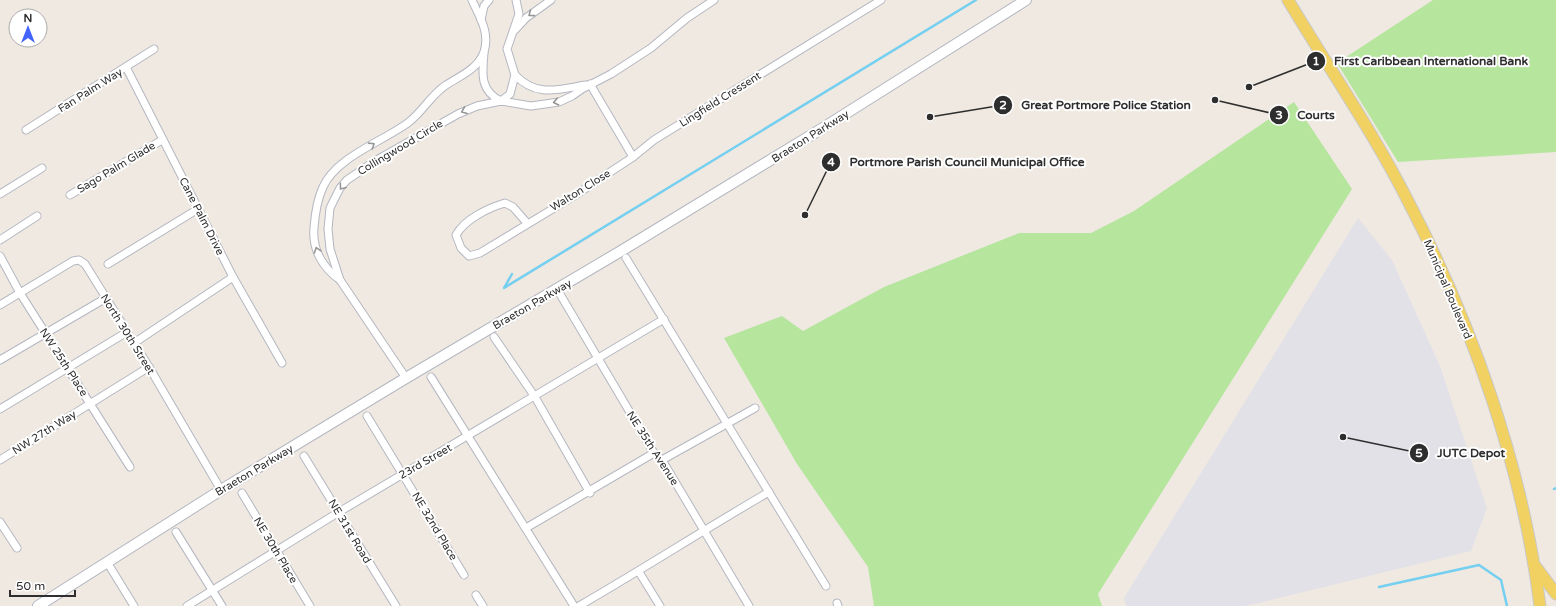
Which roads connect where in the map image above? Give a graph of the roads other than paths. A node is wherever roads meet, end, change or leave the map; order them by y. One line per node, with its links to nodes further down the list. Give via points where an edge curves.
1 (472, 0): 9 (street, Collingwood Circle)
2 (489, 0): 9 (street, Collingwood Circle, via 484,6)
3 (516, 0): 10 (street, via 519,14)
4 (551, 0): 10 (street, one-way to 10, via 526,18)
5 (714, 0): 15 (street, Collingwood Circle, via 687,18 651,48 611,74)
6 (881, 0): 19 (street, Lingfield Cressent, via 654,140)
7 (1026, 0): 32 (street, Braeton Parkway, via 811,136)
8 (1288, 0): 73 (main road, Municipal Boulevard, via 1409,202 1455,301 1493,401 1526,521)
9 (482, 20): 12 (street, Collingwood Circle, via 487,32)
10 (513, 32): 14 (street, via 507,49)
11 (154, 49): 13 (street, Fan Palm Way)
12 (484, 52): 16 (street, via 483,78 488,92); 31 (street, Collingwood Circle, one-way to 12, via 322,264 315,244 315,214 323,185 342,164 410,121 430,98 466,74)
13 (126, 67): 17 (street, Fan Palm Way); 18 (street, Cane Palm Drive)
14 (516, 75): 15 (street, Collingwood Circle, via 522,82 535,89 570,88); 16 (street, via 510,94)
15 (590, 84): 16 (street, Collingwood Circle, one-way to 16, via 559,102 531,106); 19 (street)
16 (501, 101): 31 (street, Collingwood Circle, one-way to 31, via 477,106 458,114 375,161 347,180 333,199 328,229 330,249)
17 (26, 130)
18 (162, 140): 22 (street, Sago Palm Glade); 23 (street, Cane Palm Drive)
19 (633, 157): 25 (street, Walton Close)
20 (42, 168): 21 (street)
21 (0, 194)
22 (70, 195)
23 (198, 209): 29 (street); 30 (street, Cane Palm Drive)
24 (37, 216): 26 (street)
25 (527, 223): 25 (street, Walton Close, via 480,253 469,256 461,248 456,235 461,227 493,207 505,203 513,207)
26 (0, 240)
27 (0, 256): 33 (street, NW 25th Place)
28 (626, 258): 36 (street)
29 (108, 264)
30 (233, 276): 40 (street); 43 (street, Cane Palm Drive)
31 (340, 280): 47 (street)
32 (557, 289): 41 (street, NE 35th Avenue); 47 (street, Braeton Parkway)
33 (20, 292): 34 (street, North 30th Street, via 79,260 85,264); 35 (street, North 30th Street); 38 (street, NW 25th Place)
34 (106, 298): 37 (street, North 30th Street); 38 (street)
35 (0, 305)
36 (664, 319): 41 (street, 23rd Street); 53 (street)
37 (127, 332): 40 (street, North 30th Street); 45 (street)
38 (46, 333): 42 (street); 45 (street, NW 25th Place)
39 (494, 337): 48 (street)
40 (134, 343): 44 (street, North 30th Street)
41 (598, 357): 48 (street, 23rd Street); 55 (street, NE 35th Avenue)
42 (0, 360)
43 (282, 363)
44 (149, 367): 49 (street, NW 27th Way); 61 (street, North 30th Street)
45 (69, 368): 49 (street, NW 25th Place); 50 (street)
46 (431, 377): 54 (street)
47 (406, 378): 61 (street, Braeton Parkway)
48 (535, 397): 54 (street, 23rd Street); 64 (street)
49 (90, 403): 57 (street, NW 27th Way); 59 (street, NW 25th Place)
50 (0, 408)
51 (755, 408): 53 (street)
52 (368, 416): 60 (street, NE 32nd Place)
53 (728, 423): 58 (street); 62 (street)
54 (468, 436): 60 (street, 23rd Street); 67 (street)
55 (654, 453): 58 (street, NE 35th Avenue); 64 (street)
56 (304, 456): 65 (street, NE 31st Road)
57 (0, 460)
58 (662, 460): 68 (street, NE 35th Avenue)
59 (130, 468)
60 (403, 474): 65 (street, 23rd Street); 75 (street, NE 32nd Place)
61 (221, 490): 72 (street, Braeton Parkway)
62 (769, 492): 68 (street); 76 (street)
63 (242, 493): 71 (street, NE 30th Place)
64 (590, 493): 67 (street)
65 (339, 512): 71 (street, 23rd Street); 85 (street, NE 31st Road)
66 (0, 522): 70 (street)
67 (526, 528): 87 (street)
68 (704, 530): 74 (street); 90 (street, NE 35th Avenue)
69 (176, 532): 77 (street)
70 (17, 548)
71 (277, 551): 77 (street, 23rd Street); 84 (street, NE 30th Place)
72 (107, 562): 80 (street, Braeton Parkway); 81 (street)
73 (1535, 567): 78 (main road); 91 (main road, Municipal Boulevard)
74 (639, 572): 88 (street); 89 (street)
75 (464, 575)
76 (826, 586)
77 (212, 590): 82 (street, 23rd Street); 83 (street)
78 (1556, 594)
79 (476, 595): 86 (street)
80 (38, 606)
81 (134, 606)
82 (186, 606)
83 (222, 606)
84 (310, 606)
85 (396, 606)
86 (483, 606)
87 (574, 606)
88 (579, 606)
89 (660, 606)
90 (749, 606)
91 (1540, 606)

